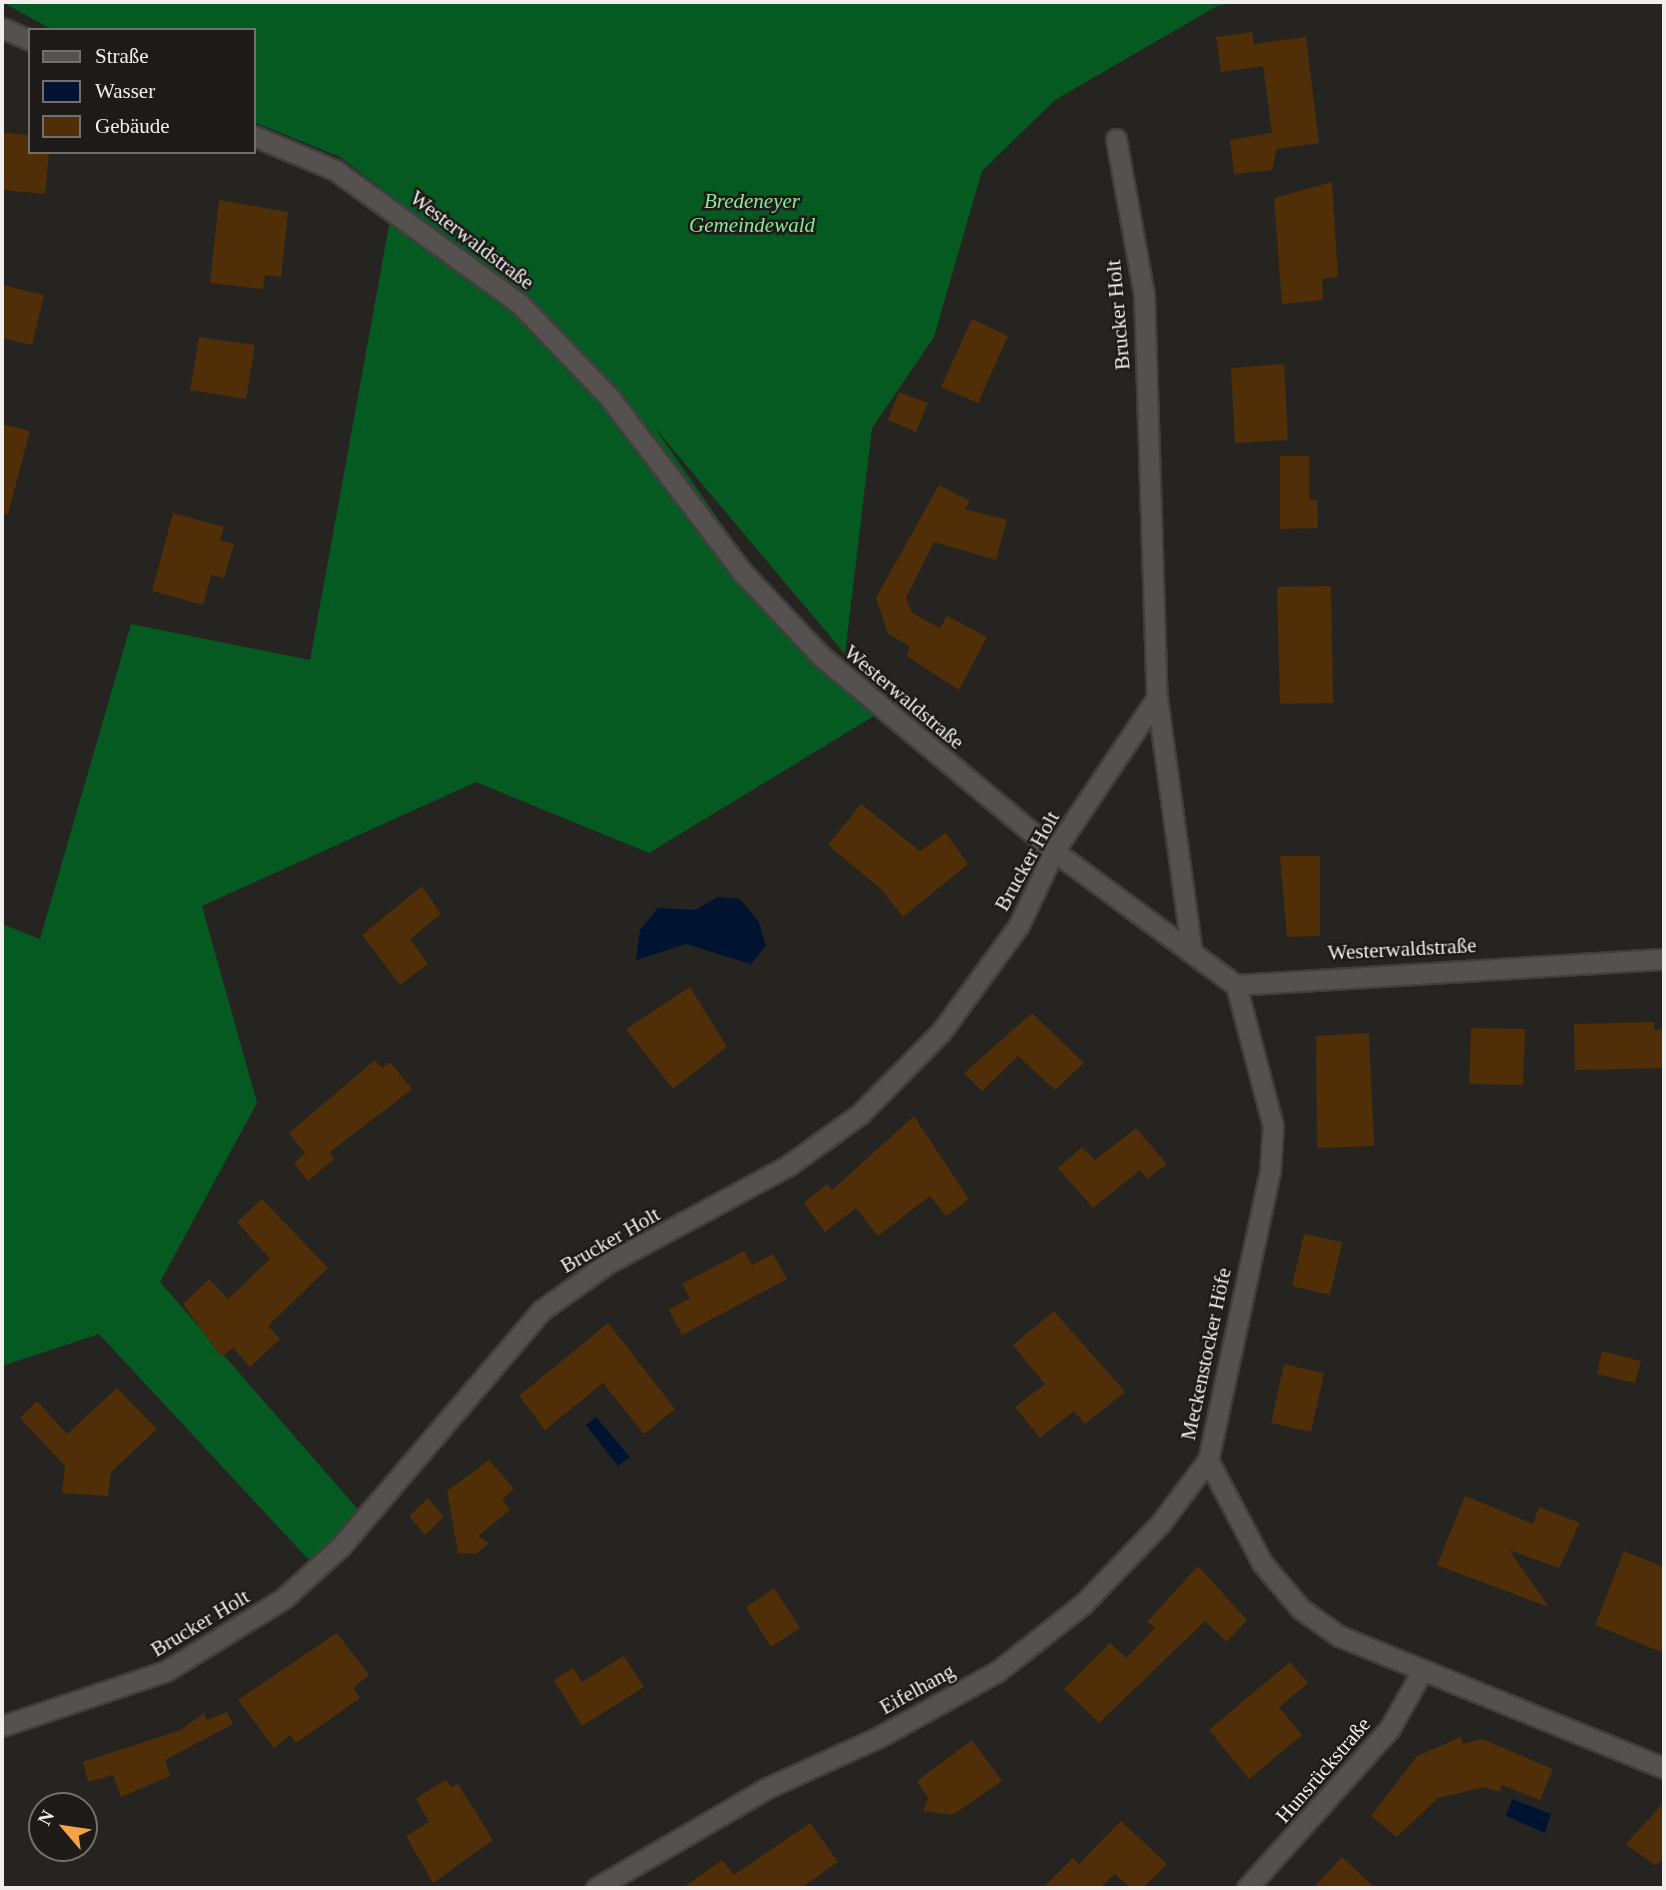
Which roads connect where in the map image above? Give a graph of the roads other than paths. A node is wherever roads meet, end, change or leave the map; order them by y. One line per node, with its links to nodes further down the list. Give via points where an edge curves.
1 (2, 28): 2 (street)
2 (28, 39)
3 (256, 137): 6 (street, Westerwaldstraße, via 335,170 519,303 610,398 785,621 873,703)
4 (1116, 139): 5 (street, Brucker Holt, via 1143,294)
5 (1157, 698): 6 (street, Brucker Holt); 7 (street, Brucker Holt)
6 (1054, 851): 7 (street, Westerwaldstraße); 12 (street, Brucker Holt, via 1019,925 941,1032 888,1088 789,1165 608,1263 542,1310 341,1546 283,1598 166,1671)
7 (1191, 947): 9 (street, Westerwaldstraße)
8 (1664, 960): 9 (street, Westerwaldstraße)
9 (1236, 985): 10 (street, Meckenstocker Höfe, via 1273,1126 1270,1171)
10 (1208, 1460): 11 (street, Meckenstocker Höfe, via 1262,1563 1301,1609 1339,1636); 14 (street, Eifelhang, via 1160,1524 1083,1604 998,1671 879,1737 767,1788)
11 (1421, 1673): 13 (street, Meckenstocker Höfe); 15 (street, Hunsrückstraße, via 1390,1728)
12 (2, 1726)
13 (1664, 1768)
14 (596, 1888)
15 (1247, 1888)

